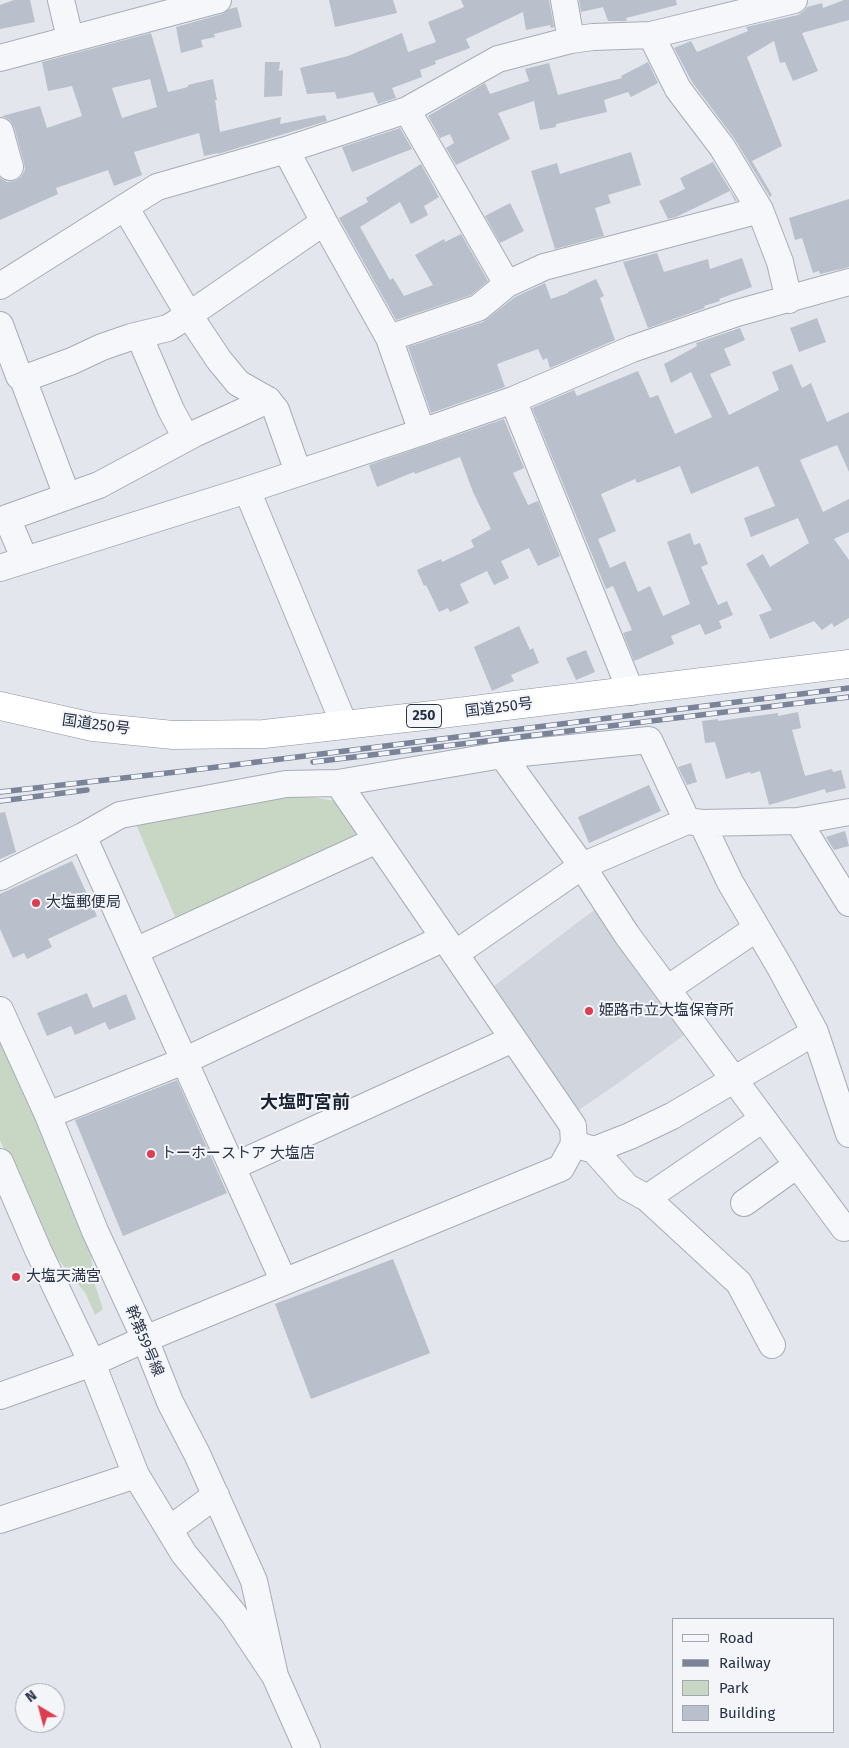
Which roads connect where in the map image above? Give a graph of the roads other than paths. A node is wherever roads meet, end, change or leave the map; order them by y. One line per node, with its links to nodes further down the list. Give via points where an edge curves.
1 (61, 0): 7 (street)
2 (218, 0): 5 (street)
3 (564, 0): 8 (street)
4 (794, 0): 6 (street)
5 (164, 7): 7 (street)
6 (651, 35): 8 (street); 15 (street, via 678,89 722,147)
7 (70, 38): 9 (street)
8 (571, 40): 10 (street, via 498,58)
9 (0, 58)
10 (408, 110): 12 (street); 18 (street)
11 (0, 132): 13 (street)
12 (286, 150): 14 (street, via 157,187); 16 (street)
13 (10, 167)
14 (124, 207): 19 (street); 21 (street)
15 (760, 210): 18 (street, via 544,268); 20 (street, via 780,262)
16 (324, 222): 21 (street); 24 (street)
17 (849, 282): 20 (street)
18 (507, 284): 24 (street, via 478,308)
19 (0, 286)
20 (789, 300): 27 (street, via 737,313 632,349)
21 (189, 315): 23 (street, via 168,328); 26 (street, via 238,383)
22 (0, 325): 25 (street, via 19,376)
23 (139, 335): 25 (street); 29 (street)
24 (389, 338): 28 (street)
25 (23, 379): 32 (street)
26 (268, 400): 29 (street); 30 (street, via 276,410)
27 (513, 400): 28 (street); 37 (street)
28 (422, 432): 30 (street)
29 (186, 438): 32 (street, via 99,485)
30 (298, 472): 31 (street)
31 (247, 490): 34 (street); 39 (street)
32 (67, 496): 33 (street)
33 (4, 513): 34 (street)
34 (25, 560): 35 (street)
35 (0, 568)
36 (849, 664): 37 (highway, 国道250号 / 250)
37 (631, 692): 39 (highway, 国道250号 / 250)
38 (0, 706): 39 (highway, 国道250号 / 250, via 93,727 173,734 264,734)
39 (344, 724)
40 (502, 755): 41 (street); 44 (street, via 649,740); 47 (street)
41 (338, 783): 45 (street, via 286,784 120,815); 46 (street)
42 (849, 812): 43 (street)
43 (798, 821): 44 (street); 49 (street)
44 (694, 822): 47 (street); 50 (street)
45 (83, 836): 48 (street); 52 (street)
46 (377, 840): 51 (street); 52 (street)
47 (582, 866): 51 (street); 53 (street)
48 (0, 876)
49 (849, 903)
50 (757, 928): 53 (street); 55 (street)
51 (449, 946): 56 (street); 57 (street)
52 (135, 951): 57 (street)
53 (667, 989): 58 (street)
54 (0, 1010): 59 (street, 幹第59号線)
55 (815, 1032): 58 (street); 61 (street)
56 (513, 1039): 62 (street); 65 (street)
57 (184, 1061): 59 (street); 65 (street)
58 (733, 1078): 60 (street); 62 (street, via 672,1116 630,1136)
59 (48, 1115): 70 (street, 幹第59号線, via 95,1231)
60 (763, 1119): 64 (street); 66 (street)
61 (849, 1134)
62 (584, 1147): 66 (street, via 627,1187); 69 (street, via 561,1168)
63 (0, 1162): 72 (street, 幹第59号線)
64 (797, 1165): 67 (street); 68 (street)
65 (232, 1167): 69 (street)
66 (647, 1198): 71 (street, via 739,1283)
67 (744, 1202)
68 (844, 1228)
69 (284, 1282): 70 (street)
70 (146, 1339): 72 (street); 75 (street, 幹第59号線, via 170,1402)
71 (772, 1345)
72 (92, 1363): 73 (street); 74 (street, 幹第59号線)
73 (0, 1396)
74 (136, 1475): 76 (street); 77 (street, 幹第59号線)
75 (216, 1495): 77 (street); 78 (street, 幹第59号線, via 254,1581)
76 (0, 1520)
77 (170, 1529): 78 (street, 幹第59号線, via 184,1554 233,1613)
78 (275, 1676): 79 (street, 幹第59号線)
79 (307, 1748)

